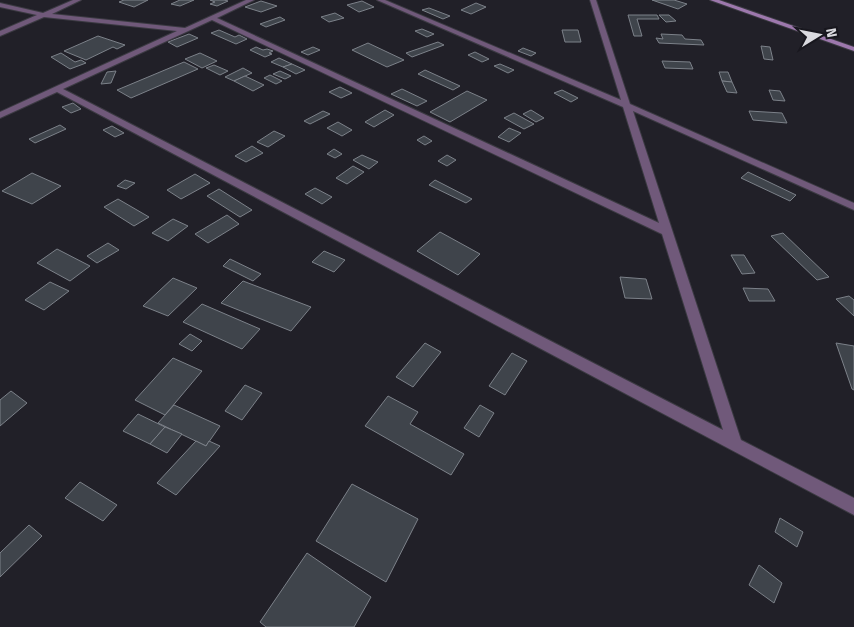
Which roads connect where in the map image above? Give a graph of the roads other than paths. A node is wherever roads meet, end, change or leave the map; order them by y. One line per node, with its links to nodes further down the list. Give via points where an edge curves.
1 (78, 0): 7 (street)
2 (251, 0): 8 (street)
3 (380, 0): 13 (street)
4 (593, 0): 13 (street)
5 (713, 0): 11 (street)
6 (0, 5): 7 (street)
7 (44, 15): 9 (street); 10 (street)
8 (212, 18): 9 (street); 16 (street)
9 (186, 30): 12 (street)
10 (0, 34)
11 (854, 49)
12 (57, 89): 14 (street); 17 (street)
13 (626, 105): 15 (street); 16 (street)
14 (0, 115)
15 (854, 207)
16 (666, 231): 17 (street)
17 (735, 445): 18 (street)
18 (854, 507)

